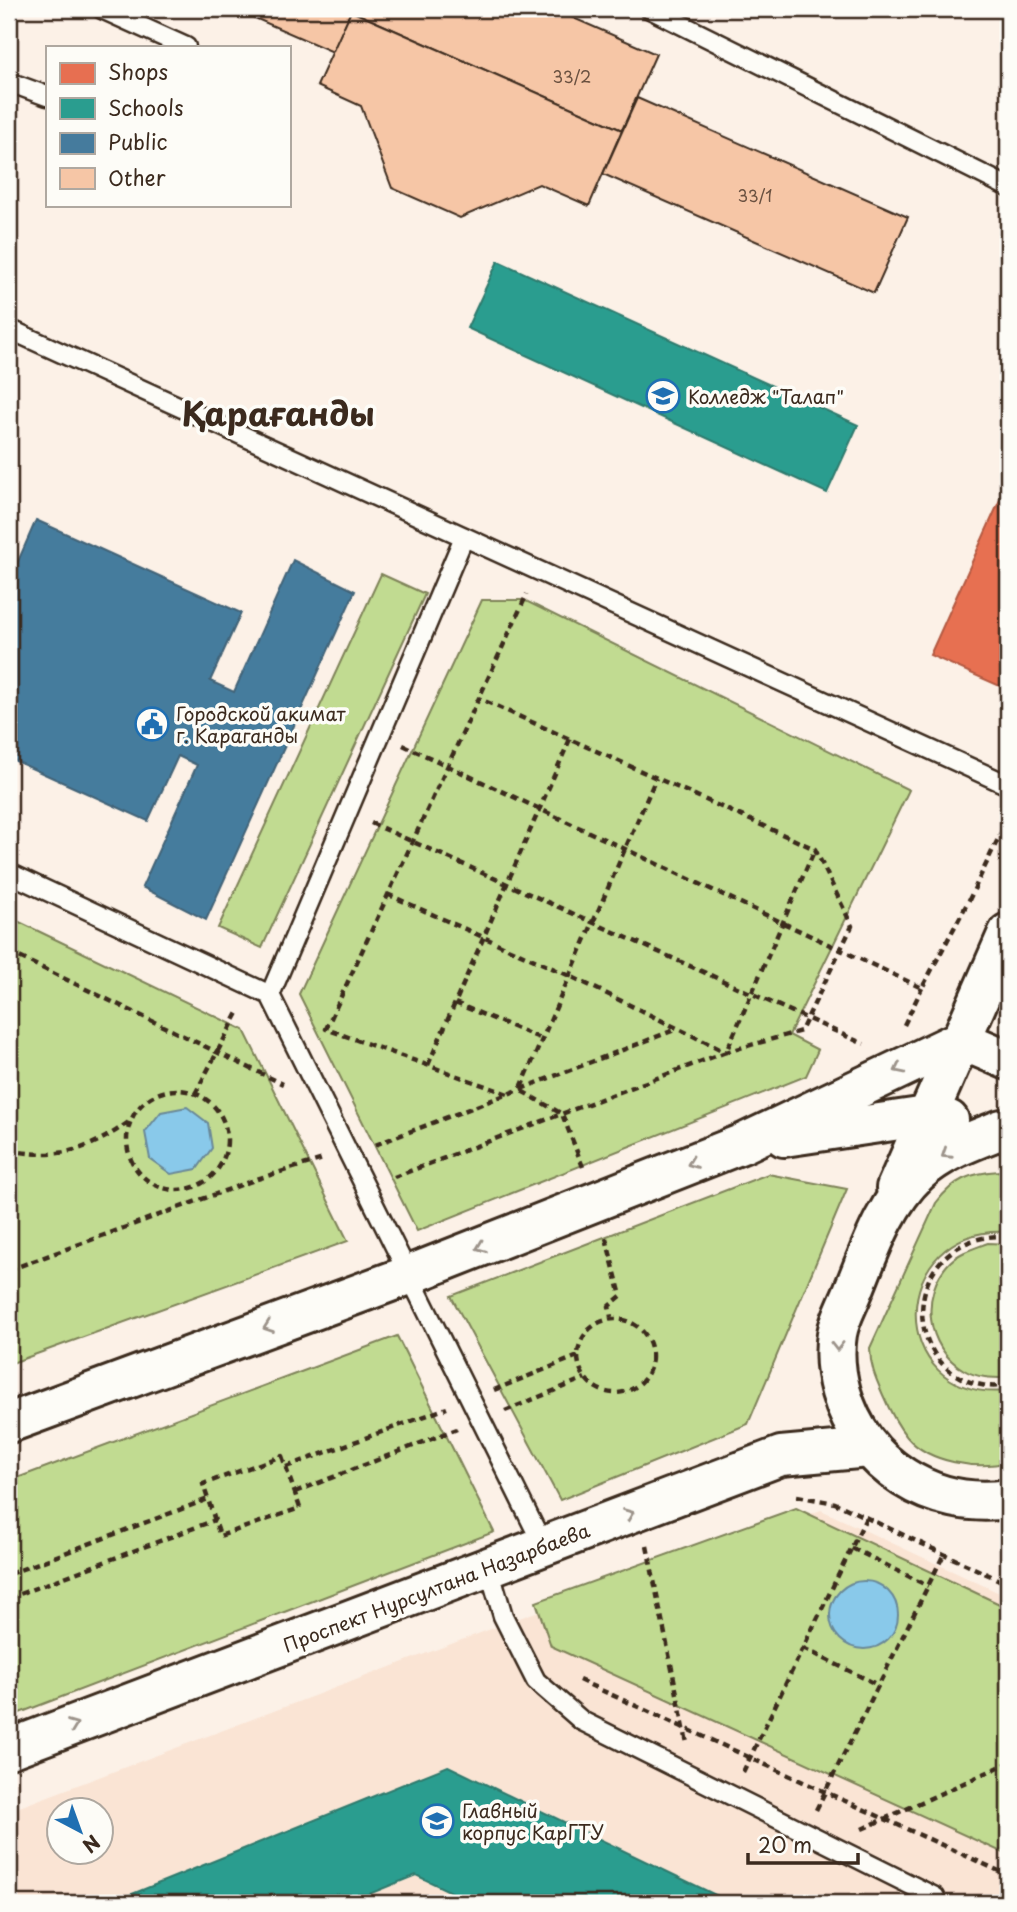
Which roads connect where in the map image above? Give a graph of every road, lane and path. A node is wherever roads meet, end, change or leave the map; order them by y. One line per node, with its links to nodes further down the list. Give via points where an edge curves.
1 (102, 9): 3 (lane)
2 (650, 9): 6 (lane)
3 (184, 46)
4 (9, 82): 5 (lane)
5 (46, 96)
6 (1008, 187)
7 (9, 329): 8 (lane)
8 (464, 537): 9 (lane); 11 (lane)
9 (537, 570): 10 (path); 15 (lane)
10 (478, 698): 12 (path); 13 (path)
11 (380, 734): 13 (path); 17 (lane)
12 (570, 740): 14 (path); 16 (path)
13 (447, 765): 16 (path); 19 (path)
14 (656, 778): 20 (path); 21 (path)
15 (1008, 785)
16 (541, 810): 20 (path); 23 (path)
17 (348, 813): 19 (path); 34 (lane)
18 (1008, 818): 29 (path, via 922,988)
19 (411, 841): 23 (path); 24 (path)
20 (625, 849): 25 (path); 26 (path)
21 (815, 849): 26 (path); 29 (path, via 852,926)
22 (9, 873): 32 (lane)
23 (508, 884): 25 (path); 28 (path)
24 (387, 894): 28 (path); 43 (path, via 326,1029)
25 (593, 922): 31 (path); 33 (path)
26 (782, 922): 29 (path); 33 (path)
27 (1008, 933): 38 (main road)
28 (484, 938): 31 (path); 35 (path)
29 (840, 950): 36 (path)
30 (9, 952): 40 (path)
31 (570, 976): 37 (path); 41 (path)
32 (252, 986): 34 (lane); 40 (path)
33 (752, 993): 36 (path); 41 (path)
34 (270, 995): 46 (lane)
35 (455, 1003): 37 (path); 43 (path)
36 (807, 1018): 39 (path); 41 (path, via 802,1031)
37 (542, 1039): 47 (path, via 520,1090)
38 (961, 1040): 42 (main road); 48 (main road); 51 (main road, one-way to 51)
39 (874, 1048)
40 (217, 1052): 44 (path); 46 (path)
41 (726, 1052): 47 (path)
42 (1008, 1060)
43 (428, 1065): 45 (path)
44 (195, 1094): 49 (path, via 163,1091 144,1101); 54 (path, via 206,1098 220,1114 227,1134 225,1156 214,1175)
45 (508, 1094)
46 (325, 1105): 58 (lane)
47 (562, 1114): 53 (path)
48 (927, 1116): 50 (main road); 51 (main road); 56 (main road)
49 (130, 1121): 52 (path, via 88,1146 61,1153); 54 (path, via 126,1143 134,1166 150,1183 172,1190)
50 (1005, 1130): 56 (main road, one-way to 56, via 951,1150 918,1174)
51 (744, 1143): 58 (main road, one-way to 58)
52 (9, 1150)
53 (394, 1177)
54 (195, 1187): 55 (path)
55 (201, 1200)
56 (876, 1235): 65 (main road, one-way to 65, via 837,1333 836,1374 848,1414)
57 (1008, 1236): 61 (path, via 988,1235 948,1253 934,1269 921,1311 933,1352 948,1369 987,1386)
58 (409, 1275): 62 (lane); 64 (main road, one-way to 64)
59 (578, 1356): 60 (path); 60 (path, via 578,1343 591,1326 611,1317 632,1321 648,1336 653,1357 646,1377 629,1391 608,1394); 62 (path)
60 (585, 1378): 63 (path)
61 (1008, 1386)
62 (472, 1399): 63 (lane); 66 (path)
63 (483, 1419): 67 (path); 75 (lane)
64 (9, 1423)
65 (869, 1448): 70 (main road, via 898,1475 933,1492); 75 (main road, Проспект Нурсултана Назарбаева, one-way to 65, via 781,1456)
66 (286, 1467): 67 (path); 69 (path, via 282,1456 203,1484)
67 (295, 1492): 72 (path, via 300,1508 255,1524 220,1536)
68 (791, 1496): 71 (path, via 835,1503)
69 (208, 1499): 72 (path); 80 (path)
70 (1008, 1501)
71 (866, 1518): 76 (path); 78 (path)
72 (215, 1520): 83 (path)
73 (659, 1541): 74 (path)
74 (646, 1545): 77 (path); 87 (path)
75 (544, 1547): 79 (main road, Проспект Нурсултана Назарбаева)
76 (852, 1548): 82 (path); 84 (path)
77 (634, 1550)
78 (944, 1554): 81 (path); 82 (path)
79 (489, 1568): 85 (lane, via 503,1616); 88 (main road, Проспект Нурсултана Назарбаева, one-way to 79)
80 (9, 1574)
81 (1008, 1584)
82 (928, 1586): 86 (path)
83 (9, 1598)
84 (803, 1648): 86 (path); 89 (path)
85 (523, 1654): 87 (path); 91 (lane, via 536,1681 582,1721)
86 (878, 1685): 92 (path)
87 (684, 1727): 89 (path); 91 (path)
88 (9, 1749)
89 (750, 1758): 92 (path); 93 (path)
90 (1008, 1763): 94 (path)
91 (694, 1777): 93 (lane)
92 (825, 1792): 94 (path); 95 (path)
93 (731, 1796): 95 (lane)
94 (885, 1819): 96 (path); 97 (path)
95 (805, 1832): 96 (lane)
96 (829, 1844): 98 (lane)
97 (1008, 1875)
98 (935, 1897)

